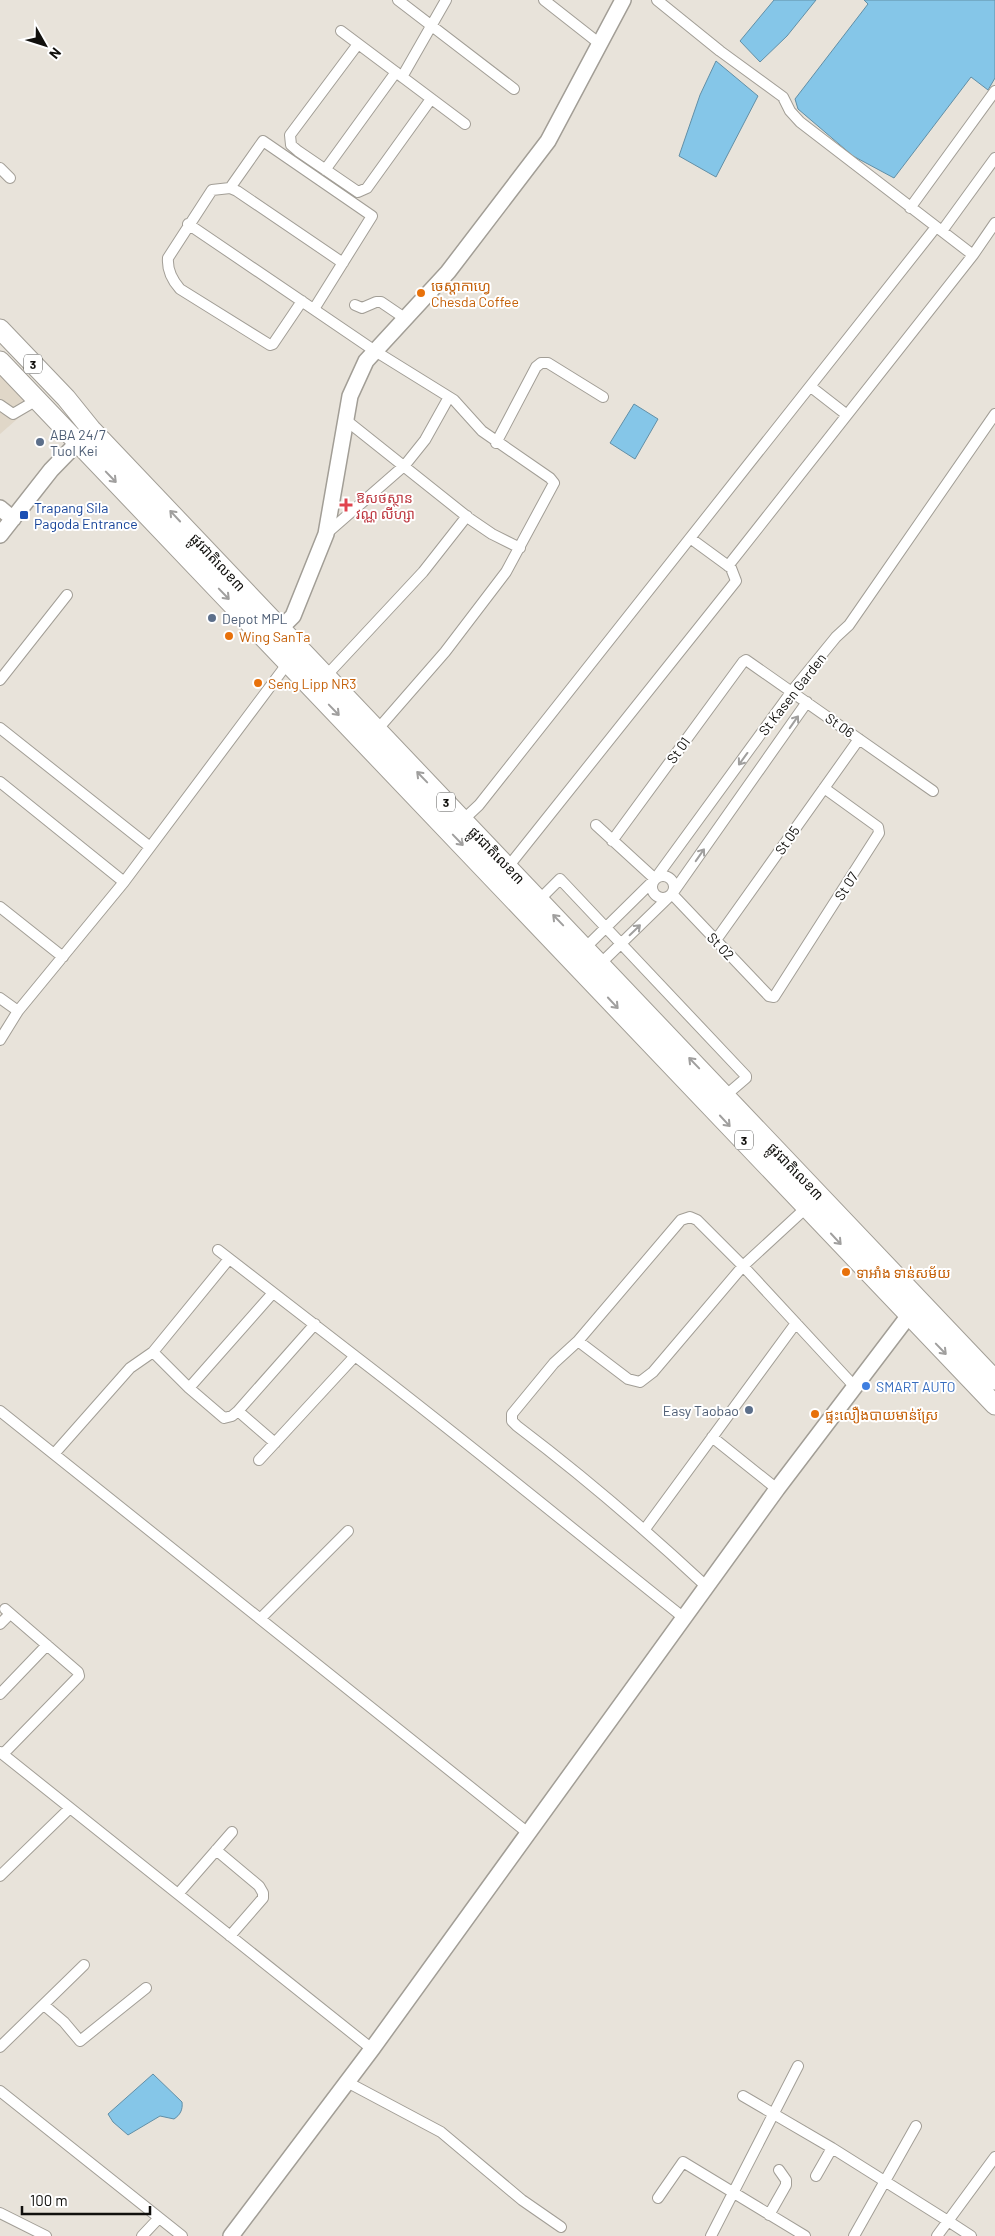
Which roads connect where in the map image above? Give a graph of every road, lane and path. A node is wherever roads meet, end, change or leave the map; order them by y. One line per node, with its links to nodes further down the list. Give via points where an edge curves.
1 (398, 0): 6 (street)
2 (446, 0): 6 (street)
3 (544, 0): 9 (street)
4 (623, 0): 9 (street)
5 (657, 0): 20 (street, via 783,97 800,122)
6 (431, 26): 10 (street); 11 (street)
7 (341, 31): 8 (street)
8 (358, 44): 10 (street); 17 (street, via 290,135 291,145)
9 (600, 44): 29 (street, via 548,141 448,272)
10 (399, 75): 13 (street); 17 (street)
11 (514, 89)
12 (995, 91): 20 (street)
13 (431, 99): 14 (street); 17 (street, via 367,188 358,192)
14 (465, 124)
15 (995, 158): 23 (street)
16 (0, 168): 18 (street)
17 (325, 170)
18 (10, 178)
19 (230, 188): 22 (street, via 212,190); 25 (street); 25 (street, via 263,141 372,217)
20 (910, 208): 23 (street)
21 (995, 223): 24 (street)
22 (188, 224): 26 (street); 26 (street, via 168,258 172,278 184,293 270,345 274,344)
23 (939, 229): 24 (street); 33 (street)
24 (973, 255): 38 (street)
25 (343, 263): 28 (street)
26 (302, 301): 28 (street)
27 (356, 304): 29 (street, via 362,308 381,302)
28 (314, 309): 31 (street)
29 (406, 319): 31 (street)
30 (0, 329): 41 (highway, ផ្លូវជាតិលេខ៣ / 3)
31 (376, 351): 34 (street); 40 (street, via 366,361 350,396)
32 (0, 360): 36 (highway, ផ្លូវជាតិលេខ៣ / 3)
33 (811, 387): 38 (street); 50 (street)
34 (449, 397): 43 (street); 44 (street, via 425,440)
35 (603, 397): 43 (street, via 548,363 541,363)
36 (37, 400): 37 (street, via 13,414); 42 (highway, ផ្លូវជាតិលេខ៣ / 3)
37 (0, 405)
38 (847, 414): 52 (street)
39 (995, 414): 59 (street, St Kasen Garden, via 849,625)
40 (347, 421): 44 (street); 48 (street)
41 (92, 428): 42 (street); 54 (highway, ផ្លូវជាតិលេខ៣ / 3, one-way to 41)
42 (77, 442): 47 (street); 54 (highway, ផ្លូវជាតិលេខ៣ / 3, one-way to 54)
43 (496, 443): 51 (street, via 554,483)
44 (404, 465): 46 (street); 48 (street)
45 (0, 508): 47 (street)
46 (467, 516): 51 (street); 57 (street, via 423,572)
47 (13, 519): 49 (street)
48 (326, 534): 54 (street, via 293,616)
49 (0, 535)
50 (690, 538): 52 (street); 67 (street, via 479,805)
51 (520, 548): 62 (street, via 506,572 445,652)
52 (728, 566): 71 (street, via 736,576 731,590)
53 (67, 595): 58 (street)
54 (274, 634): 55 (highway, ផ្លូវជាតិលេខ៣ / 3)
55 (295, 656): 57 (highway, ផ្លូវជាតិលេខ៣ / 3); 70 (street); 80 (highway, ផ្លូវជាតិលេខ៣ / 3, one-way to 80)
56 (746, 660): 59 (street, St 06); 69 (street, St 01)
57 (326, 676): 62 (highway, ផ្លូវជាតិលេខ៣ / 3)
58 (0, 680)
59 (792, 691): 60 (street, St 06); 72 (street, St Kasen Garden, one-way to 72)
60 (807, 702): 63 (street, St 06); 74 (street, St Kasen Garden, one-way to 60)
61 (0, 728): 70 (street)
62 (377, 730): 67 (highway, ផ្លូវជាតិលេខ៣ / 3, one-way to 62)
63 (859, 739): 65 (street, St 05); 66 (street, St 06)
64 (0, 782): 73 (street)
65 (824, 788): 78 (street, St 05); 83 (street, St 07, via 878,827 879,833 774,997)
66 (933, 791)
67 (463, 820): 71 (highway, ផ្លូវជាតិលេខ៣ / 3)
68 (596, 825): 69 (street)
69 (612, 841): 72 (street)
70 (150, 847): 73 (street)
71 (508, 867): 75 (highway, ផ្លូវជាតិលេខ៣ / 3)
72 (655, 879): 74 (street, via 662,876 670,878 674,884); 74 (street, via 652,886 656,895 662,898); 77 (street, St Kasen Garden)
73 (124, 882): 81 (street)
74 (672, 894): 78 (street, St 02); 79 (street, St Kasen Garden, one-way to 74)
75 (539, 900): 77 (street, via 560,879); 80 (highway, ផ្លូវជាតិលេខ៣ / 3, one-way to 75)
76 (0, 907): 81 (street)
77 (607, 927): 79 (street); 80 (street, St Kasen Garden)
78 (716, 940): 83 (street, St 02)
79 (622, 943): 82 (street, St Kasen Garden); 87 (street, via 746,1076)
80 (579, 954): 82 (highway, ផ្លូវជាតិលេខ៣ / 3)
81 (63, 957): 85 (street)
82 (594, 970): 87 (highway, ផ្លូវជាតិលេខ៣ / 3, one-way to 82); 88 (highway, ផ្លូវជាតិលេខ៣ / 3, one-way to 88)
83 (771, 997)
84 (0, 998): 85 (street)
85 (18, 1011): 86 (street)
86 (0, 1040)
87 (725, 1096): 93 (highway, ផ្លូវជាតិលេខ៣ / 3)
88 (807, 1207): 91 (street); 93 (highway, ផ្លូវជាតិលេខ៣ / 3, one-way to 93)
89 (218, 1250): 90 (street)
90 (229, 1259): 92 (street); 97 (street)
91 (744, 1266): 94 (street); 96 (street, via 653,1372 640,1382 628,1379); 96 (street, via 697,1220 690,1217 681,1220)
92 (272, 1294): 95 (street); 101 (street)
93 (914, 1307): 99 (highway, ផ្លូវជាតិលេខ៣ / 3); 100 (street); 102 (highway, ផ្លូវជាតិលេខ៣ / 3, one-way to 102)
94 (796, 1323): 100 (street); 105 (street)
95 (315, 1324): 98 (street); 104 (street)
96 (578, 1341): 110 (street, via 554,1363 512,1414 512,1421)
97 (153, 1352): 101 (street); 107 (street, via 130,1368)
98 (355, 1356): 106 (street); 113 (street)
99 (995, 1380)
100 (855, 1387): 109 (street)
101 (189, 1388): 104 (street, via 224,1418)
102 (995, 1405)
103 (0, 1411): 107 (street)
104 (238, 1411): 106 (street)
105 (712, 1437): 109 (street); 110 (street)
106 (275, 1443): 108 (street)
107 (54, 1454): 114 (street)
108 (259, 1460)
109 (777, 1489): 112 (street)
110 (645, 1529): 112 (street)
111 (348, 1531): 114 (street)
112 (707, 1587): 113 (street)
113 (684, 1618): 121 (street)
114 (260, 1619): 121 (street)
115 (0, 1624): 116 (street, via 8,1611)
116 (47, 1645): 117 (street); 118 (street, via 79,1676)
117 (0, 1694)
118 (2, 1753): 119 (street)
119 (70, 1808): 123 (street); 124 (street)
120 (232, 1832): 122 (street)
121 (528, 1833): 130 (street)
122 (216, 1850): 124 (street); 125 (street, via 264,1893)
123 (0, 1876)
124 (178, 1894): 125 (street)
125 (230, 1936): 130 (street)
126 (84, 1965): 128 (street)
127 (146, 1988): 128 (street, via 80,2041)
128 (44, 2005): 129 (street)
129 (0, 2047)
130 (372, 2049): 132 (street)
131 (798, 2066): 135 (street)
132 (347, 2082): 148 (street, via 441,2132 522,2200); 153 (street)
133 (0, 2091): 146 (street, via 104,2172)
134 (743, 2096): 135 (street)
135 (772, 2115): 137 (street); 142 (street)
136 (916, 2126): 141 (street)
137 (832, 2148): 140 (street); 141 (street)
138 (995, 2157): 147 (street)
139 (779, 2170): 145 (street, via 786,2185)
140 (816, 2176)
141 (885, 2182): 147 (street); 156 (street)
142 (733, 2192): 143 (street, via 683,2162); 145 (street); 154 (street)
143 (658, 2198)
144 (0, 2214): 149 (street)
145 (769, 2215): 155 (street)
146 (158, 2219): 151 (street); 152 (street)
147 (948, 2221): 157 (street); 158 (street)
148 (561, 2227)
149 (28, 2232): 150 (street)
150 (46, 2236)
151 (142, 2236)
152 (182, 2236)
153 (231, 2236)
154 (711, 2236)
155 (805, 2236)
156 (854, 2236)
157 (937, 2236)
158 (971, 2236)

